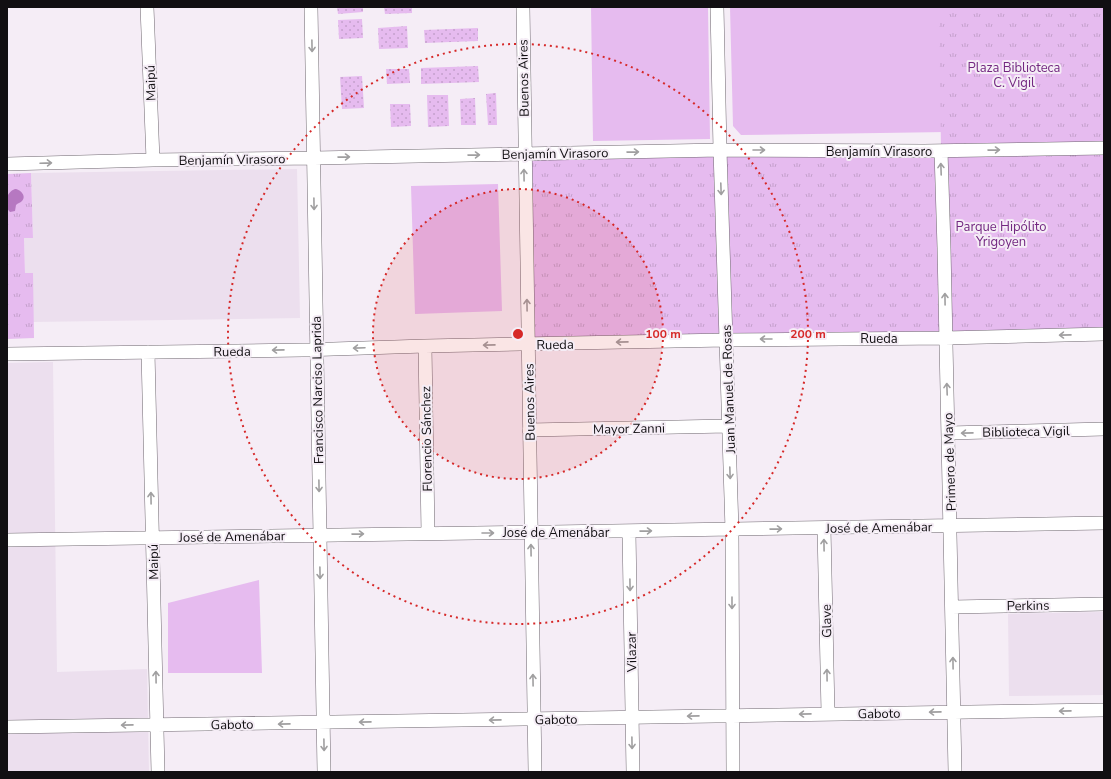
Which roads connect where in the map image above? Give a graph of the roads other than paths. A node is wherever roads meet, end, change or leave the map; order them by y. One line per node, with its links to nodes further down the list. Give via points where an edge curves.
1 (147, 7): 10 (street, Maipú)
2 (311, 7): 9 (street, Francisco Narciso Laprida, one-way to 9)
3 (523, 7): 8 (street, Buenos Aires)
4 (717, 7): 6 (street, Juan Manuel de Rosas)
5 (1104, 148): 7 (street, Benjamín Virasoro, one-way to 5)
6 (720, 150): 7 (street, Benjamín Virasoro, one-way to 7); 8 (street, Benjamín Virasoro, one-way to 6); 14 (street, Juan Manuel de Rosas, one-way to 14)
7 (941, 151): 13 (street, Primero de Mayo, one-way to 7)
8 (524, 154): 9 (street, Benjamín Virasoro, one-way to 8); 15 (street, Buenos Aires, one-way to 8)
9 (314, 158): 10 (street, Benjamín Virasoro); 17 (street, Francisco Narciso Laprida, one-way to 17)
10 (153, 160): 11 (street, Benjamín Virasoro, one-way to 10)
11 (7, 164)
12 (1104, 334): 13 (street, Rueda, one-way to 13)
13 (945, 338): 14 (street, Rueda, one-way to 14); 23 (street, Primero de Mayo, one-way to 13)
14 (726, 340): 15 (street, Rueda, one-way to 15); 20 (street, Juan Manuel de Rosas)
15 (528, 344): 16 (street, Rueda, one-way to 16); 22 (street, Buenos Aires)
16 (425, 346): 17 (street, Rueda, one-way to 17); 29 (street, Florencio Sánchez)
17 (317, 349): 18 (street, Rueda, one-way to 18); 31 (street, Francisco Narciso Laprida, one-way to 31)
18 (148, 352): 19 (street, Rueda); 32 (street, Maipú, one-way to 18)
19 (7, 354)
20 (728, 426): 22 (street, Mayor Zanni); 27 (street, Juan Manuel de Rosas, one-way to 27)
21 (1104, 429): 23 (street, Biblioteca Vigil, one-way to 23)
22 (529, 430): 30 (street, Buenos Aires)
23 (948, 433): 25 (street, Primero de Mayo)
24 (1104, 523): 25 (street, José de Amenábar)
25 (950, 526): 26 (street, José de Amenábar); 35 (street, Primero de Mayo)
26 (824, 528): 27 (street, José de Amenábar, one-way to 26); 38 (street, Glave, one-way to 26)
27 (732, 530): 28 (street, José de Amenábar, one-way to 27); 39 (street, Juan Manuel de Rosas, one-way to 39)
28 (629, 532): 30 (street, José de Amenábar); 40 (street, Vilazar, one-way to 40)
29 (428, 533): 30 (street, José de Amenábar, one-way to 30); 31 (street, José de Amenábar, one-way to 29)
30 (531, 533): 41 (street, Buenos Aires, one-way to 30)
31 (319, 534): 32 (street, José de Amenábar); 42 (street, Francisco Narciso Laprida, one-way to 42)
32 (152, 537): 33 (street, José de Amenábar); 43 (street, Maipú, one-way to 32)
33 (7, 540)
34 (1104, 604): 35 (street, Perkins)
35 (952, 607): 37 (street, Primero de Mayo, one-way to 35)
36 (1104, 710): 37 (street, Gaboto, one-way to 37)
37 (954, 712): 38 (street, Gaboto, one-way to 38); 50 (street, Primero de Mayo)
38 (828, 714): 39 (street, Gaboto, one-way to 39)
39 (732, 716): 40 (street, Gaboto, one-way to 40); 49 (street, Juan Manuel de Rosas)
40 (632, 717): 41 (street, Gaboto); 48 (street, Vilazar, one-way to 48)
41 (534, 719): 42 (street, Gaboto, one-way to 42); 47 (street, Buenos Aires)
42 (324, 723): 43 (street, Gaboto, one-way to 43); 46 (street, Francisco Narciso Laprida, one-way to 46)
43 (157, 725): 44 (street, Gaboto, one-way to 44); 45 (street, Maipú)
44 (7, 727)
45 (158, 772)
46 (324, 772)
47 (535, 772)
48 (633, 772)
49 (733, 772)
50 (955, 772)

